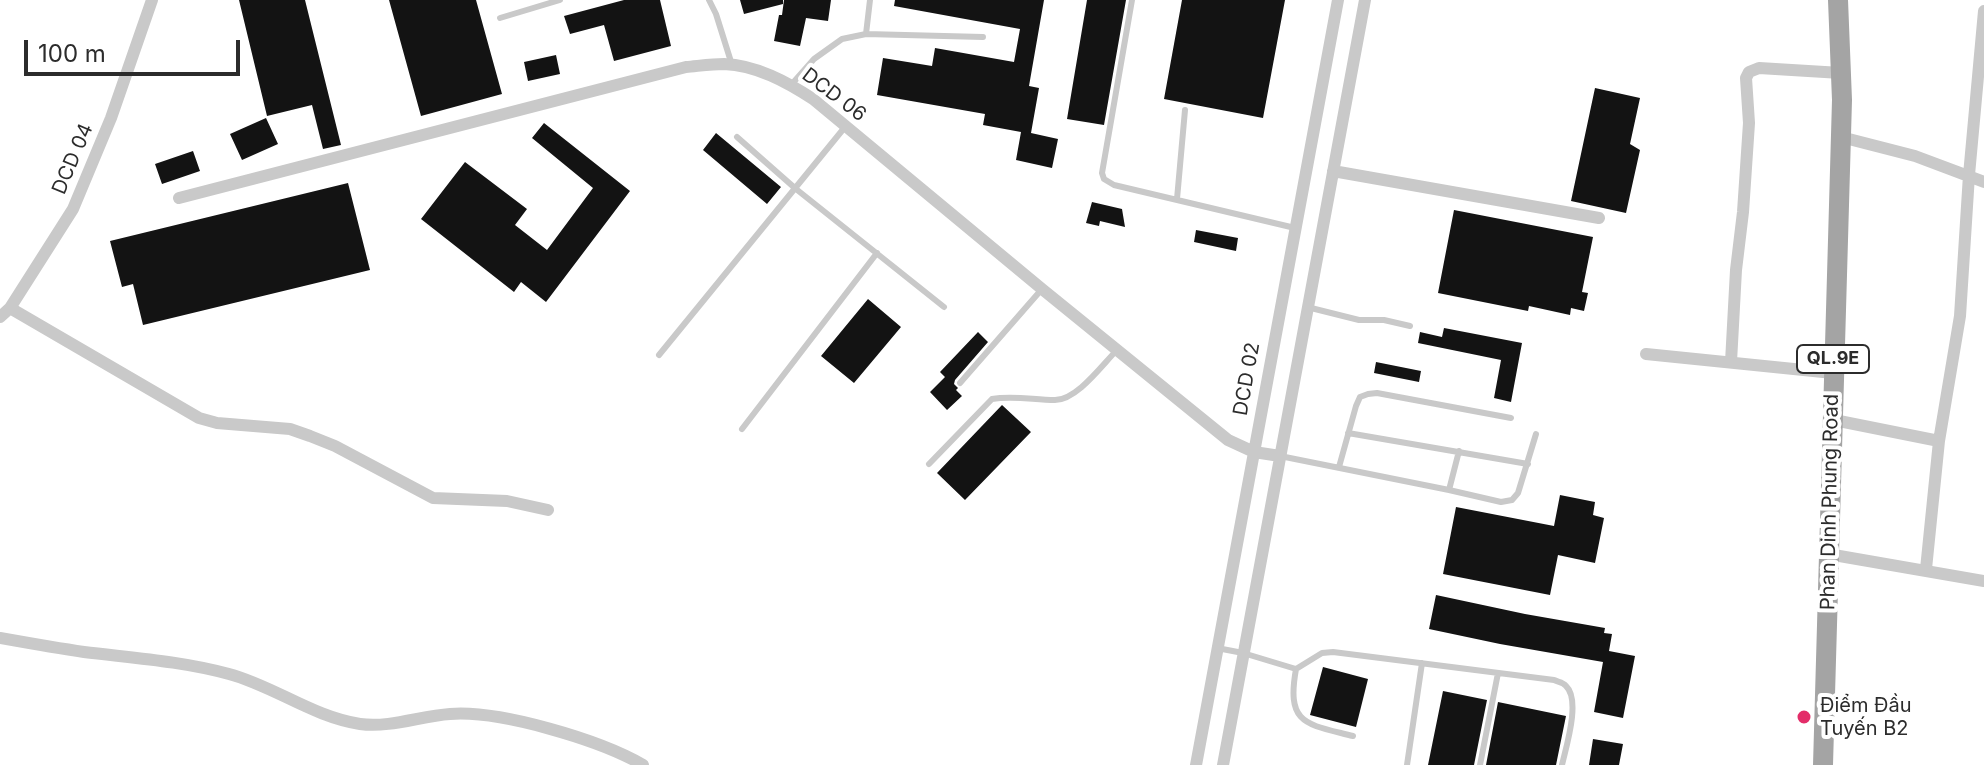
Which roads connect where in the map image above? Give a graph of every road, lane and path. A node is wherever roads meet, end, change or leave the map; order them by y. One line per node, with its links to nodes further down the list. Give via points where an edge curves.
1 (152, 0): 32 (street, DCD 04, via 73,209)
2 (560, 0): 10 (lane)
3 (709, 0): 13 (lane)
4 (870, 0): 11 (lane)
5 (1132, 0): 25 (lane, via 1102,173 1114,185)
6 (1338, 0): 27 (street, DCD 02)
7 (1365, 0): 20 (street)
8 (1838, 0): 14 (main road, Phan Dinh Phung Road / QL.9E)
9 (1984, 11): 21 (street)
10 (500, 18)
11 (866, 34): 12 (lane); 15 (lane, via 842,39 825,50)
12 (983, 37)
13 (732, 65): 15 (street, DCD 06); 24 (street, DCD 06, via 686,67)
14 (1841, 73): 19 (main road, Phan Dinh Phung Road / QL.9E); 37 (street, via 1759,68 1746,78 1749,123)
15 (791, 85): 17 (street, DCD 06)
16 (1185, 110): 25 (lane)
17 (845, 127): 23 (lane); 29 (street, DCD 06)
18 (737, 137): 23 (lane)
19 (1841, 137): 21 (street); 38 (main road, Phan Dinh Phung Road / QL.9E)
20 (1333, 171): 26 (street); 31 (street)
21 (1969, 175): 22 (street); 45 (street, via 1960,316)
22 (1984, 182)
23 (796, 189): 28 (lane); 36 (lane)
24 (179, 198)
25 (1177, 199): 27 (lane)
26 (1599, 218)
27 (1295, 228): 47 (street, DCD 02)
28 (877, 253): 30 (lane); 42 (lane)
29 (1042, 289): 34 (street, DCD 06); 39 (lane)
30 (944, 307)
31 (1307, 307): 33 (lane); 48 (street)
32 (5, 313): 53 (street, via 199,418 290,429 335,446 433,498 507,501)
33 (1410, 326)
34 (1117, 350): 47 (street, DCD 06, via 1228,440); 49 (lane, via 1065,398 992,399)
35 (1646, 354): 37 (street)
36 (659, 355)
37 (1731, 362): 38 (street)
38 (1833, 373): 41 (main road, Phan Dinh Phung Road / QL.9E)
39 (960, 383)
40 (1511, 418): 43 (lane, via 1377,393 1360,397)
41 (1834, 420): 45 (street); 54 (main road, Phan Dinh Phung Road / QL.9E)
42 (742, 429)
43 (1348, 433): 46 (lane); 51 (lane)
44 (1536, 434): 50 (lane)
45 (1939, 441): 55 (street)
46 (1459, 451): 50 (lane); 52 (lane)
47 (1254, 452): 48 (street, DCD 06); 58 (street, DCD 02)
48 (1280, 456): 51 (lane); 59 (street)
49 (929, 464)
50 (1528, 464): 52 (lane, via 1512,500)
51 (1339, 467): 52 (lane)
52 (1449, 490)
53 (548, 510)
54 (1828, 554): 55 (street); 70 (main road, Phan Dinh Phung Road / QL.9E)
55 (1926, 569): 56 (street)
56 (1984, 581)
57 (0, 638): 64 (street, via 208,668 357,724 467,713 502,718 595,744)
58 (1217, 648): 59 (lane); 65 (street, DCD 02)
59 (1243, 653): 61 (lane); 66 (street)
60 (1422, 663): 61 (lane, via 1333,652); 62 (lane); 67 (lane)
61 (1296, 669): 63 (lane, via 1297,713 1312,726)
62 (1498, 673): 68 (lane); 69 (lane, via 1566,686 1574,710)
63 (1353, 736)
64 (643, 765)
65 (1196, 765)
66 (1223, 765)
67 (1407, 765)
68 (1480, 765)
69 (1562, 765)
70 (1823, 765)

